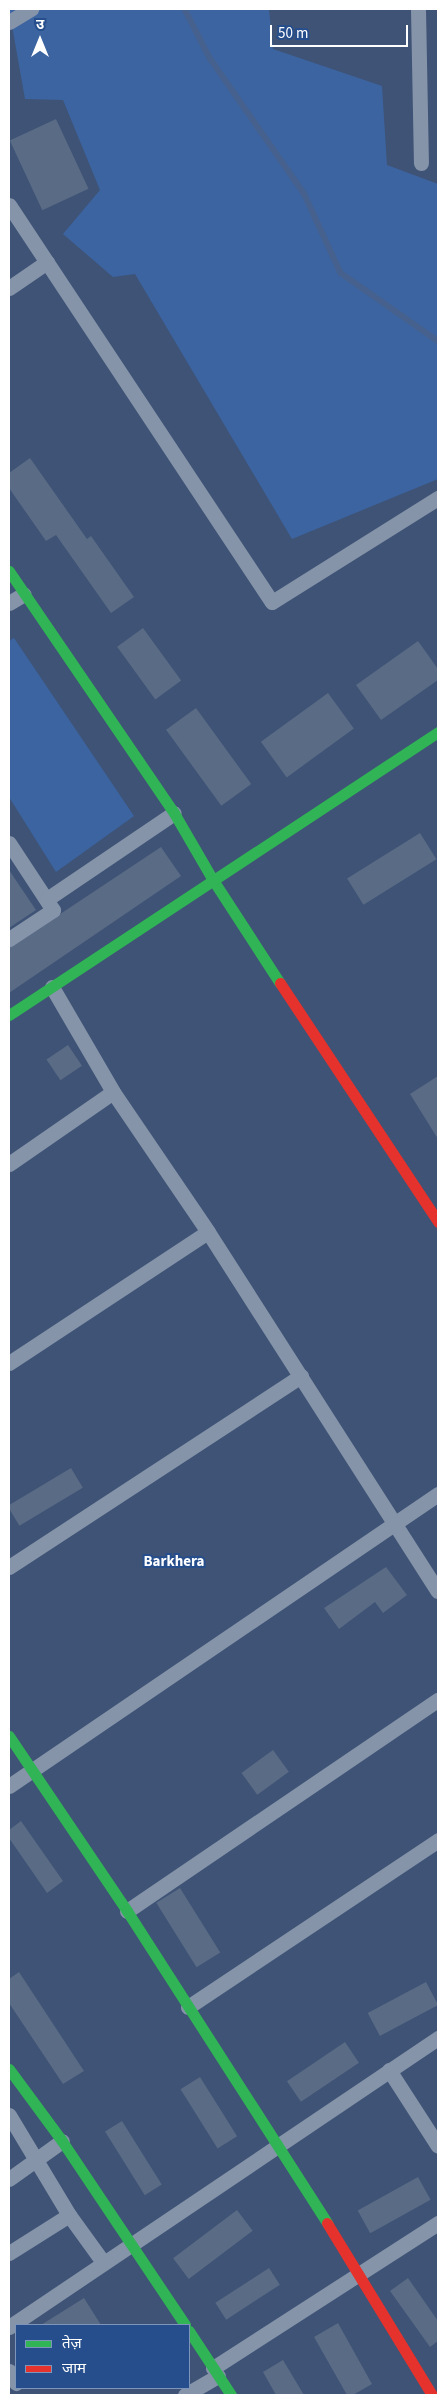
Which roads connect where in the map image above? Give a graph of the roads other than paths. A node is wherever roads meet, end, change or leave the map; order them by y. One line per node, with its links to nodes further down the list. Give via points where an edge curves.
1 (31, 9): 3 (street)
2 (418, 9): 4 (street)
3 (9, 22)
4 (421, 163)
5 (9, 205): 6 (street)
6 (47, 262): 7 (street); 8 (street, via 272,602)
7 (9, 288)
8 (438, 498)
9 (9, 571): 10 (street)
10 (24, 594): 11 (street); 13 (street)
11 (9, 603)
12 (438, 732): 15 (street)
13 (174, 813): 15 (street); 16 (street)
14 (9, 843): 16 (street)
15 (213, 880): 18 (street); 22 (street)
16 (47, 899): 17 (street, via 53,910)
17 (9, 938)
18 (52, 987): 19 (street); 20 (street)
19 (9, 1015)
20 (114, 1092): 21 (street); 23 (street)
21 (9, 1164)
22 (438, 1222)
23 (208, 1232): 24 (street); 25 (street)
24 (9, 1363)
25 (301, 1376): 27 (street); 28 (street)
26 (438, 1494): 27 (street)
27 (396, 1523): 29 (street); 32 (street)
28 (9, 1568)
29 (438, 1591)
30 (438, 1700): 35 (street)
31 (9, 1736): 32 (street)
32 (31, 1771): 33 (street); 35 (street)
33 (9, 1786)
34 (438, 1840): 36 (street)
35 (127, 1911): 36 (street)
36 (188, 2007): 42 (street)
37 (438, 2038): 39 (street)
38 (9, 2069): 41 (street)
39 (389, 2070): 42 (street); 43 (street)
40 (9, 2115): 44 (street)
41 (62, 2141): 44 (street); 48 (street)
42 (278, 2143): 48 (street); 51 (street)
43 (438, 2146)
44 (37, 2159): 45 (street); 46 (street)
45 (9, 2179)
46 (69, 2214): 49 (street); 50 (street)
47 (438, 2223): 51 (street)
48 (131, 2245): 50 (street); 52 (street)
49 (9, 2253)
50 (103, 2262): 53 (street)
51 (358, 2274): 55 (street); 58 (street)
52 (184, 2324)
53 (9, 2327)
54 (190, 2333): 55 (street)
55 (216, 2372): 56 (street); 57 (street)
56 (185, 2395)
57 (231, 2395)
58 (432, 2395)

